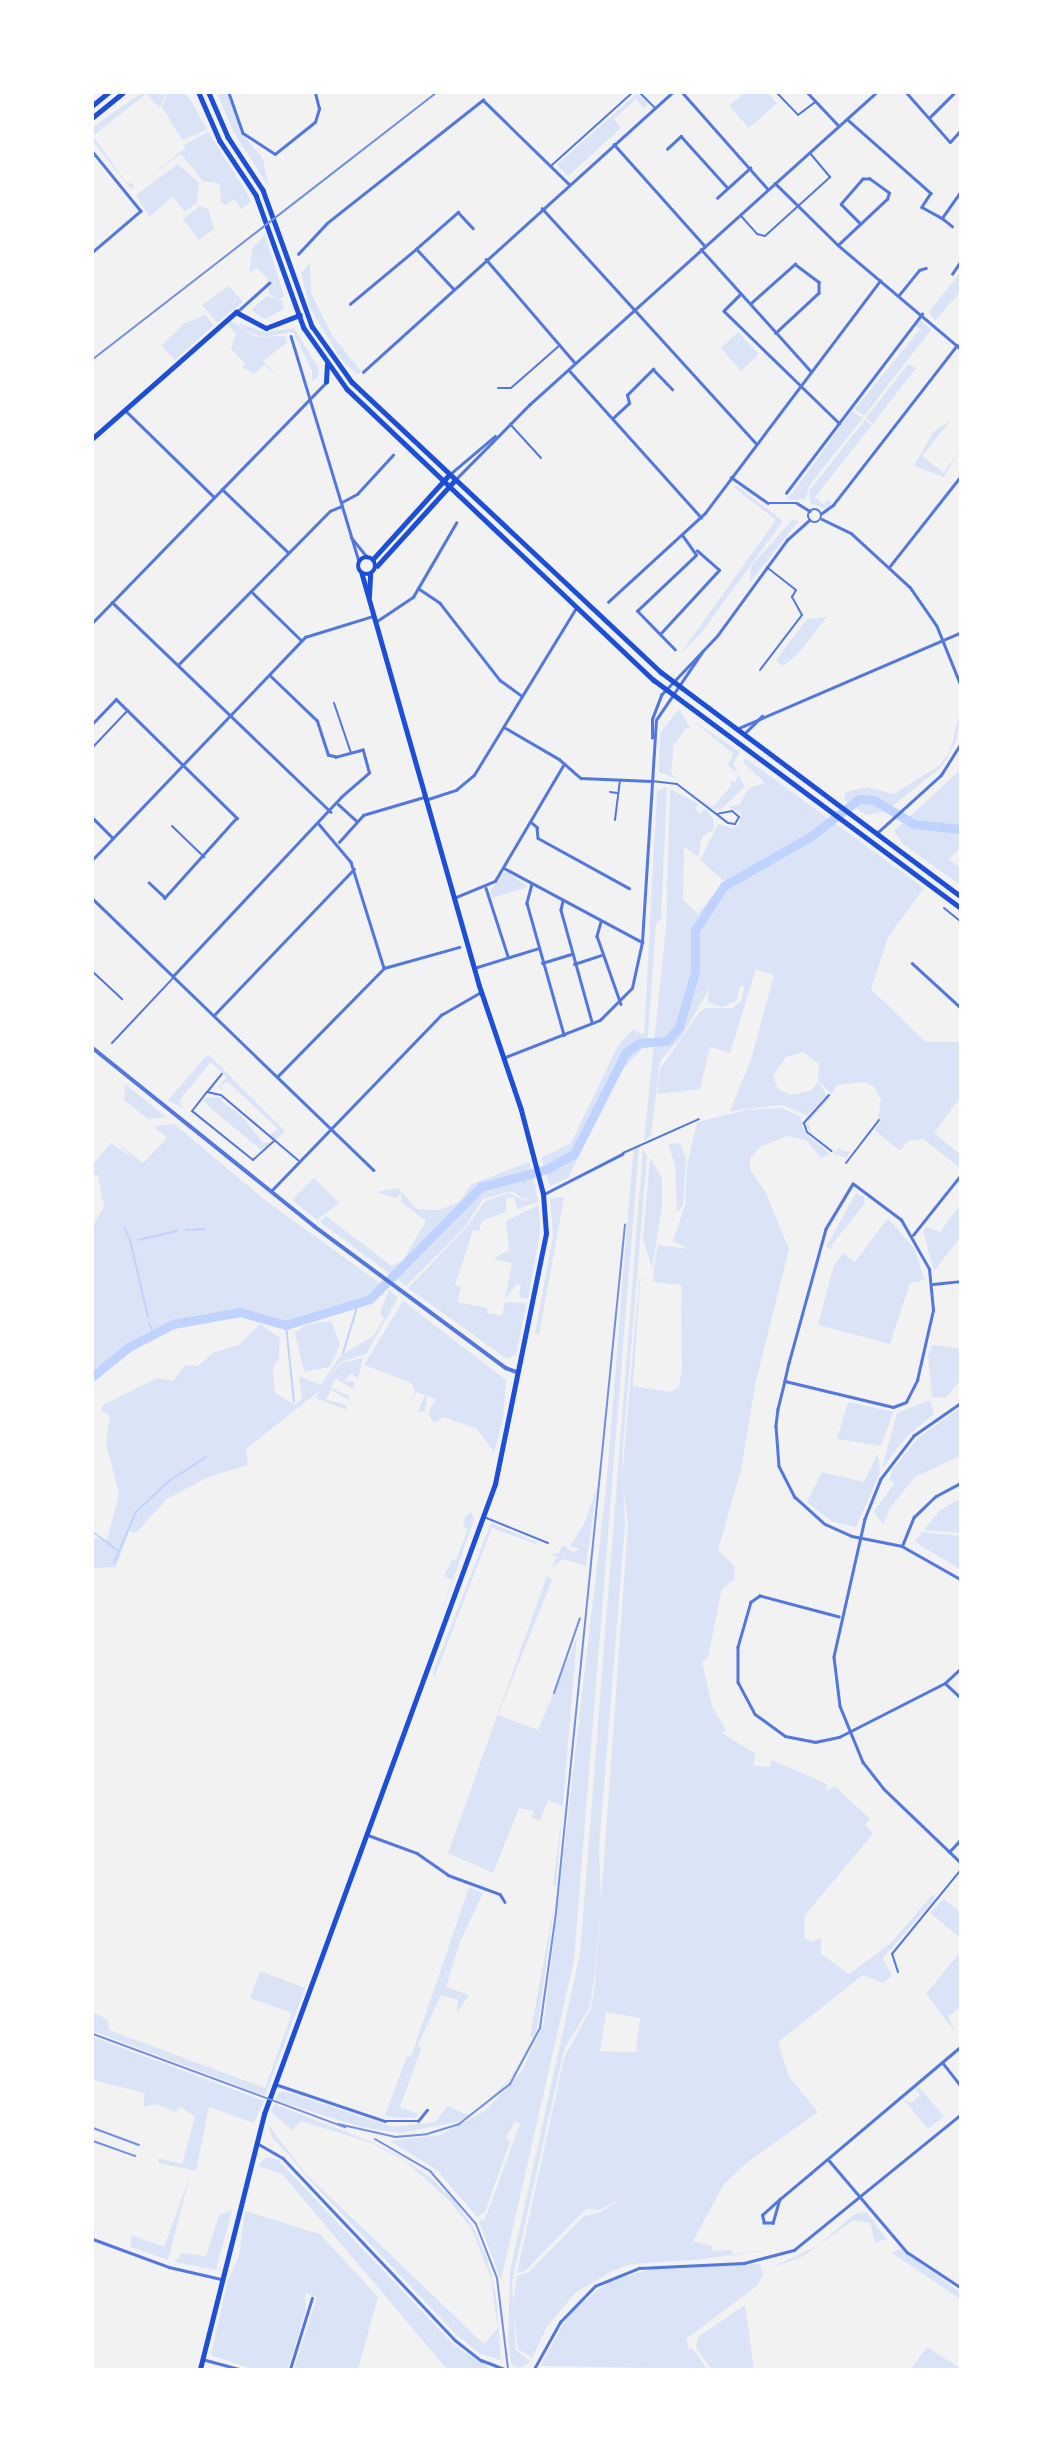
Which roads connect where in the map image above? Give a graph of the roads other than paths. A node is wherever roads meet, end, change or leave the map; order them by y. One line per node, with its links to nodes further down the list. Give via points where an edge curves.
1 (108, 93): 17 (main road)
2 (123, 93): 19 (main road)
3 (197, 93): 64 (main road, via 220,141 256,195)
4 (209, 93): 62 (main road, via 228,137 263,190)
5 (229, 93): 6 (street, via 243,133 275,154 315,122 319,109)
6 (314, 93)
7 (632, 93): 28 (lane)
8 (640, 93): 18 (lane)
9 (672, 93): 18 (street)
10 (683, 93): 29 (street)
11 (777, 93): 16 (lane, via 797,115)
12 (808, 93): 16 (street)
13 (875, 93): 21 (street)
14 (907, 93): 20 (street)
15 (954, 93): 20 (street)
16 (816, 101): 22 (street)
17 (93, 105)
18 (654, 108): 24 (street)
19 (93, 117)
20 (929, 118): 23 (street, via 950,142)
21 (847, 119): 22 (street); 39 (street, via 930,193 922,207)
22 (839, 126): 27 (street)
23 (960, 131)
24 (614, 144): 31 (street); 44 (street)
25 (667, 149): 32 (street, via 681,136)
26 (93, 152): 47 (street, via 140,209 139,215)
27 (809, 152): 30 (street); 36 (lane, via 830,177)
28 (551, 166): 31 (street); 48 (street, via 484,100 327,223)
29 (750, 169): 32 (street); 33 (street)
30 (775, 183): 33 (street); 36 (street)
31 (569, 184): 37 (street)
32 (727, 187): 35 (street)
33 (768, 189): 38 (street)
34 (960, 192): 39 (street)
35 (717, 198)
36 (798, 206): 38 (lane, via 761,237); 43 (street)
37 (542, 208): 49 (street); 60 (street)
38 (740, 214): 44 (street)
39 (942, 218): 41 (street)
40 (860, 223): 40 (street, via 872,218 887,200 888,193 870,179 863,179 841,204); 43 (street)
41 (952, 226)
42 (473, 228): 45 (street, via 458,212)
43 (838, 245): 53 (street)
44 (705, 246): 46 (street)
45 (416, 249): 55 (street); 58 (street)
46 (701, 249): 56 (street); 60 (street)
47 (93, 252)
48 (298, 254)
49 (485, 260): 55 (street); 67 (street)
50 (960, 262): 52 (street)
51 (926, 268): 57 (street, via 919,270)
52 (951, 274)
53 (880, 281): 57 (street); 73 (street)
54 (269, 283): 61 (street)
55 (453, 289): 72 (street)
56 (741, 294): 59 (street); 76 (street, via 724,311)
57 (899, 295): 63 (street)
58 (350, 304)
59 (750, 304): 65 (street); 65 (street, via 795,264 820,282 819,293)
60 (636, 309): 69 (street); 85 (street)
61 (236, 312): 64 (main road, via 266,328); 79 (main road)
62 (305, 312): 64 (main road); 88 (main road, via 352,383)
63 (922, 314): 68 (street); 82 (street)
64 (298, 315): 70 (main road)
65 (776, 332): 73 (street)
66 (291, 336): 78 (street)
67 (560, 345): 69 (street); 75 (lane, via 511,388)
68 (959, 347): 99 (street, via 834,505)
69 (576, 363): 71 (street)
70 (327, 364): 74 (main road); 92 (main road)
71 (569, 370): 80 (street); 81 (street)
72 (363, 372)
73 (811, 372): 76 (street)
74 (326, 382): 78 (street)
75 (499, 388)
76 (798, 388): 82 (street); 85 (street)
77 (672, 389): 80 (street, via 653,369 626,395 629,403)
78 (309, 400): 94 (street); 97 (street)
79 (125, 410): 84 (main road); 96 (street)
80 (612, 418): 100 (street)
81 (510, 423): 83 (street); 87 (lane)
82 (839, 424): 95 (street)
83 (500, 432): 88 (street); 91 (street)
84 (93, 438)
85 (756, 443): 89 (street)
86 (393, 455): 97 (street)
87 (541, 458)
88 (449, 475): 91 (main road); 92 (main road)
89 (731, 477): 98 (street, via 768,503 797,503); 100 (street)
90 (960, 477): 111 (street)
91 (454, 480): 93 (main road); 133 (main road)
92 (442, 481): 93 (main road); 108 (main road)
93 (448, 487): 110 (main road); 120 (main road)
94 (222, 489): 96 (street); 107 (street)
95 (786, 493)
96 (214, 497): 118 (street)
97 (342, 504): 105 (street); 107 (street)
98 (810, 511): 99 (street); 102 (street)
99 (822, 513): 101 (street)
100 (701, 517): 104 (street)
101 (822, 519): 102 (street, via 817,523); 111 (street, via 847,530)
102 (809, 520): 112 (street)
103 (456, 523): 115 (street)
104 (682, 535): 106 (street); 119 (street)
105 (351, 537): 108 (street); 109 (street)
106 (697, 551): 125 (street, via 719,570); 125 (street, via 636,611)
107 (288, 552): 116 (street)
108 (370, 558): 109 (main road); 110 (main road)
109 (359, 561): 113 (main road)
110 (377, 566): 114 (main road)
111 (890, 566): 127 (street, via 920,600)
112 (766, 567): 129 (street); 131 (lane, via 796,590 793,599 802,615)
113 (362, 574): 114 (main road); 117 (main road)
114 (370, 575): 117 (main road)
115 (418, 588): 123 (street, via 400,610); 138 (street, via 449,612 500,680)
116 (251, 591): 126 (street); 130 (street)
117 (369, 600): 121 (main road)
118 (112, 602): 122 (street); 130 (street)
119 (608, 602)
120 (576, 608): 136 (main road); 138 (street)
121 (373, 616): 123 (main road); 126 (street)
122 (93, 622)
123 (375, 622): 158 (main road)
124 (960, 633): 127 (street)
125 (660, 635): 128 (street)
126 (302, 640): 132 (street)
127 (944, 640): 134 (street); 142 (street)
128 (675, 650)
129 (702, 652): 133 (street); 135 (street)
130 (178, 665): 141 (street)
131 (760, 670)
132 (269, 675): 141 (street); 151 (street, via 317,722 328,755)
133 (674, 682): 135 (main road); 136 (street)
134 (960, 683)
135 (679, 686): 137 (street); 145 (main road)
136 (667, 689): 137 (main road); 147 (street, via 654,710)
137 (672, 693): 147 (street, via 658,714); 148 (main road)
138 (522, 696): 144 (street)
139 (334, 703): 151 (lane)
140 (128, 710): 143 (street, via 116,699); 150 (lane); 152 (street)
141 (230, 716): 152 (street); 160 (street)
142 (762, 716): 145 (street); 146 (street)
143 (93, 723)
144 (504, 727): 153 (street); 158 (street, via 468,780)
145 (736, 730): 146 (main road)
146 (743, 735): 148 (main road); 168 (main road)
147 (653, 742): 155 (street)
148 (737, 743): 170 (main road)
149 (960, 745): 168 (street, via 947,768)
150 (93, 747)
151 (351, 754): 159 (street, via 363,750 369,773)
152 (184, 764): 169 (street); 172 (street, via 237,818)
153 (564, 764): 154 (street, via 581,778); 165 (street)
154 (620, 780): 155 (street); 157 (lane)
155 (651, 781): 161 (lane, via 675,783); 188 (street)
156 (610, 792): 157 (lane)
157 (618, 793): 164 (lane)
158 (425, 799): 163 (street); 181 (main road)
159 (338, 804): 160 (street); 163 (street)
160 (331, 812): 166 (street)
161 (717, 814): 161 (lane, via 732,811 739,817 731,824)
162 (93, 818): 169 (street)
163 (356, 820): 171 (street)
164 (615, 820)
165 (531, 822): 174 (street); 179 (street, via 538,838)
166 (319, 824): 171 (street); 200 (street)
167 (172, 826): 172 (lane)
168 (877, 833): 170 (main road); 180 (main road)
169 (113, 838): 173 (street)
170 (871, 841): 184 (main road)
171 (338, 844): 175 (street)
172 (204, 857): 176 (street, via 164,898)
173 (93, 859)
174 (504, 867): 177 (street); 178 (street)
175 (354, 869): 197 (street); 205 (street)
176 (149, 883)
177 (532, 884): 183 (street); 190 (street, via 526,899)
178 (486, 888): 181 (street); 193 (street)
179 (628, 888)
180 (960, 896)
181 (454, 898): 198 (main road)
182 (93, 899): 200 (street)
183 (563, 901): 187 (street); 191 (street)
184 (960, 907)
185 (944, 908): 186 (lane)
186 (960, 921)
187 (601, 922): 188 (street); 192 (street, via 597,936)
188 (642, 943): 203 (street, via 635,981)
189 (459, 947): 197 (street)
190 (540, 948): 193 (street); 195 (street)
191 (572, 954): 195 (street); 196 (street)
192 (602, 955): 196 (street); 203 (street)
193 (508, 956): 198 (street)
194 (912, 962): 204 (street)
195 (541, 963): 207 (street)
196 (574, 964): 206 (street)
197 (384, 968): 212 (street)
198 (474, 968): 201 (main road)
199 (93, 972): 202 (lane)
200 (173, 977): 205 (street); 208 (lane)
201 (481, 992): 210 (main road); 217 (street, via 441,1015)
202 (122, 999)
203 (621, 1004): 206 (street)
204 (960, 1007)
205 (214, 1015): 212 (street)
206 (593, 1023): 207 (street)
207 (564, 1035): 210 (street)
208 (112, 1043)
209 (93, 1048): 225 (street)
210 (503, 1058): 226 (main road)
211 (222, 1074): 213 (lane)
212 (277, 1077): 217 (street)
213 (207, 1092): 218 (lane, via 224,1097); 218 (lane, via 192,1111 253,1160)
214 (829, 1095): 219 (lane, via 804,1124 807,1132)
215 (699, 1119): 220 (lane)
216 (879, 1120): 222 (lane)
217 (331, 1129): 221 (street); 223 (street)
218 (274, 1141): 221 (lane)
219 (831, 1151)
220 (622, 1153): 226 (street)
221 (299, 1161): 225 (street)
222 (846, 1163)
223 (374, 1170)
224 (960, 1176): 227 (street)
225 (271, 1191): 230 (street, via 506,1368)
226 (543, 1194): 230 (main road, via 546,1234)
227 (913, 1235): 229 (street); 231 (street, via 853,1184 826,1229)
228 (960, 1281): 229 (street)
229 (933, 1284): 231 (street, via 917,1380 903,1404 882,1406)
230 (519, 1372): 234 (main road, via 500,1467)
231 (785, 1381): 235 (street, via 775,1439 784,1480 812,1515 839,1532)
232 (960, 1404): 235 (street, via 914,1436 895,1458 869,1506)
233 (960, 1483): 237 (street, via 936,1496 914,1517)
234 (482, 1516): 236 (lane); 244 (main road)
235 (860, 1537): 237 (street); 239 (street)
236 (548, 1543)
237 (902, 1546): 238 (street)
238 (960, 1579)
239 (839, 1617): 243 (street, via 834,1677); 243 (street, via 756,1596 742,1626 737,1674 755,1714 785,1736 821,1741)
240 (960, 1669): 241 (street)
241 (944, 1683): 242 (street); 243 (street)
242 (960, 1697)
243 (849, 1732): 246 (street, via 875,1779)
244 (368, 1835): 249 (street, via 417,1853 448,1875 503,1896); 253 (main road)
245 (960, 1840): 246 (street)
246 (949, 1852): 247 (street)
247 (960, 1862)
248 (960, 1871): 250 (lane, via 892,1954)
249 (505, 1902)
250 (898, 1972)
251 (960, 2047): 252 (street)
252 (942, 2062): 254 (street); 258 (street)
253 (275, 2084): 255 (street, via 385,2121 414,2122); 257 (main road)
254 (960, 2085)
255 (427, 2110)
256 (960, 2115): 259 (street)
257 (256, 2142): 262 (main road); 269 (street, via 283,2158 455,2340)
258 (828, 2159): 259 (street); 260 (street)
259 (862, 2198): 263 (street, via 907,2252); 270 (street, via 806,2243 775,2258 639,2268 609,2279 568,2310)
260 (780, 2199): 260 (street, via 762,2215 764,2223 773,2222)
261 (93, 2239): 262 (street, via 169,2267)
262 (221, 2279): 265 (main road)
263 (960, 2287)
264 (312, 2298): 268 (street)
265 (202, 2359): 266 (main road); 267 (street)
266 (200, 2369)
267 (239, 2369)
268 (290, 2369)
269 (505, 2369)
270 (534, 2369)

